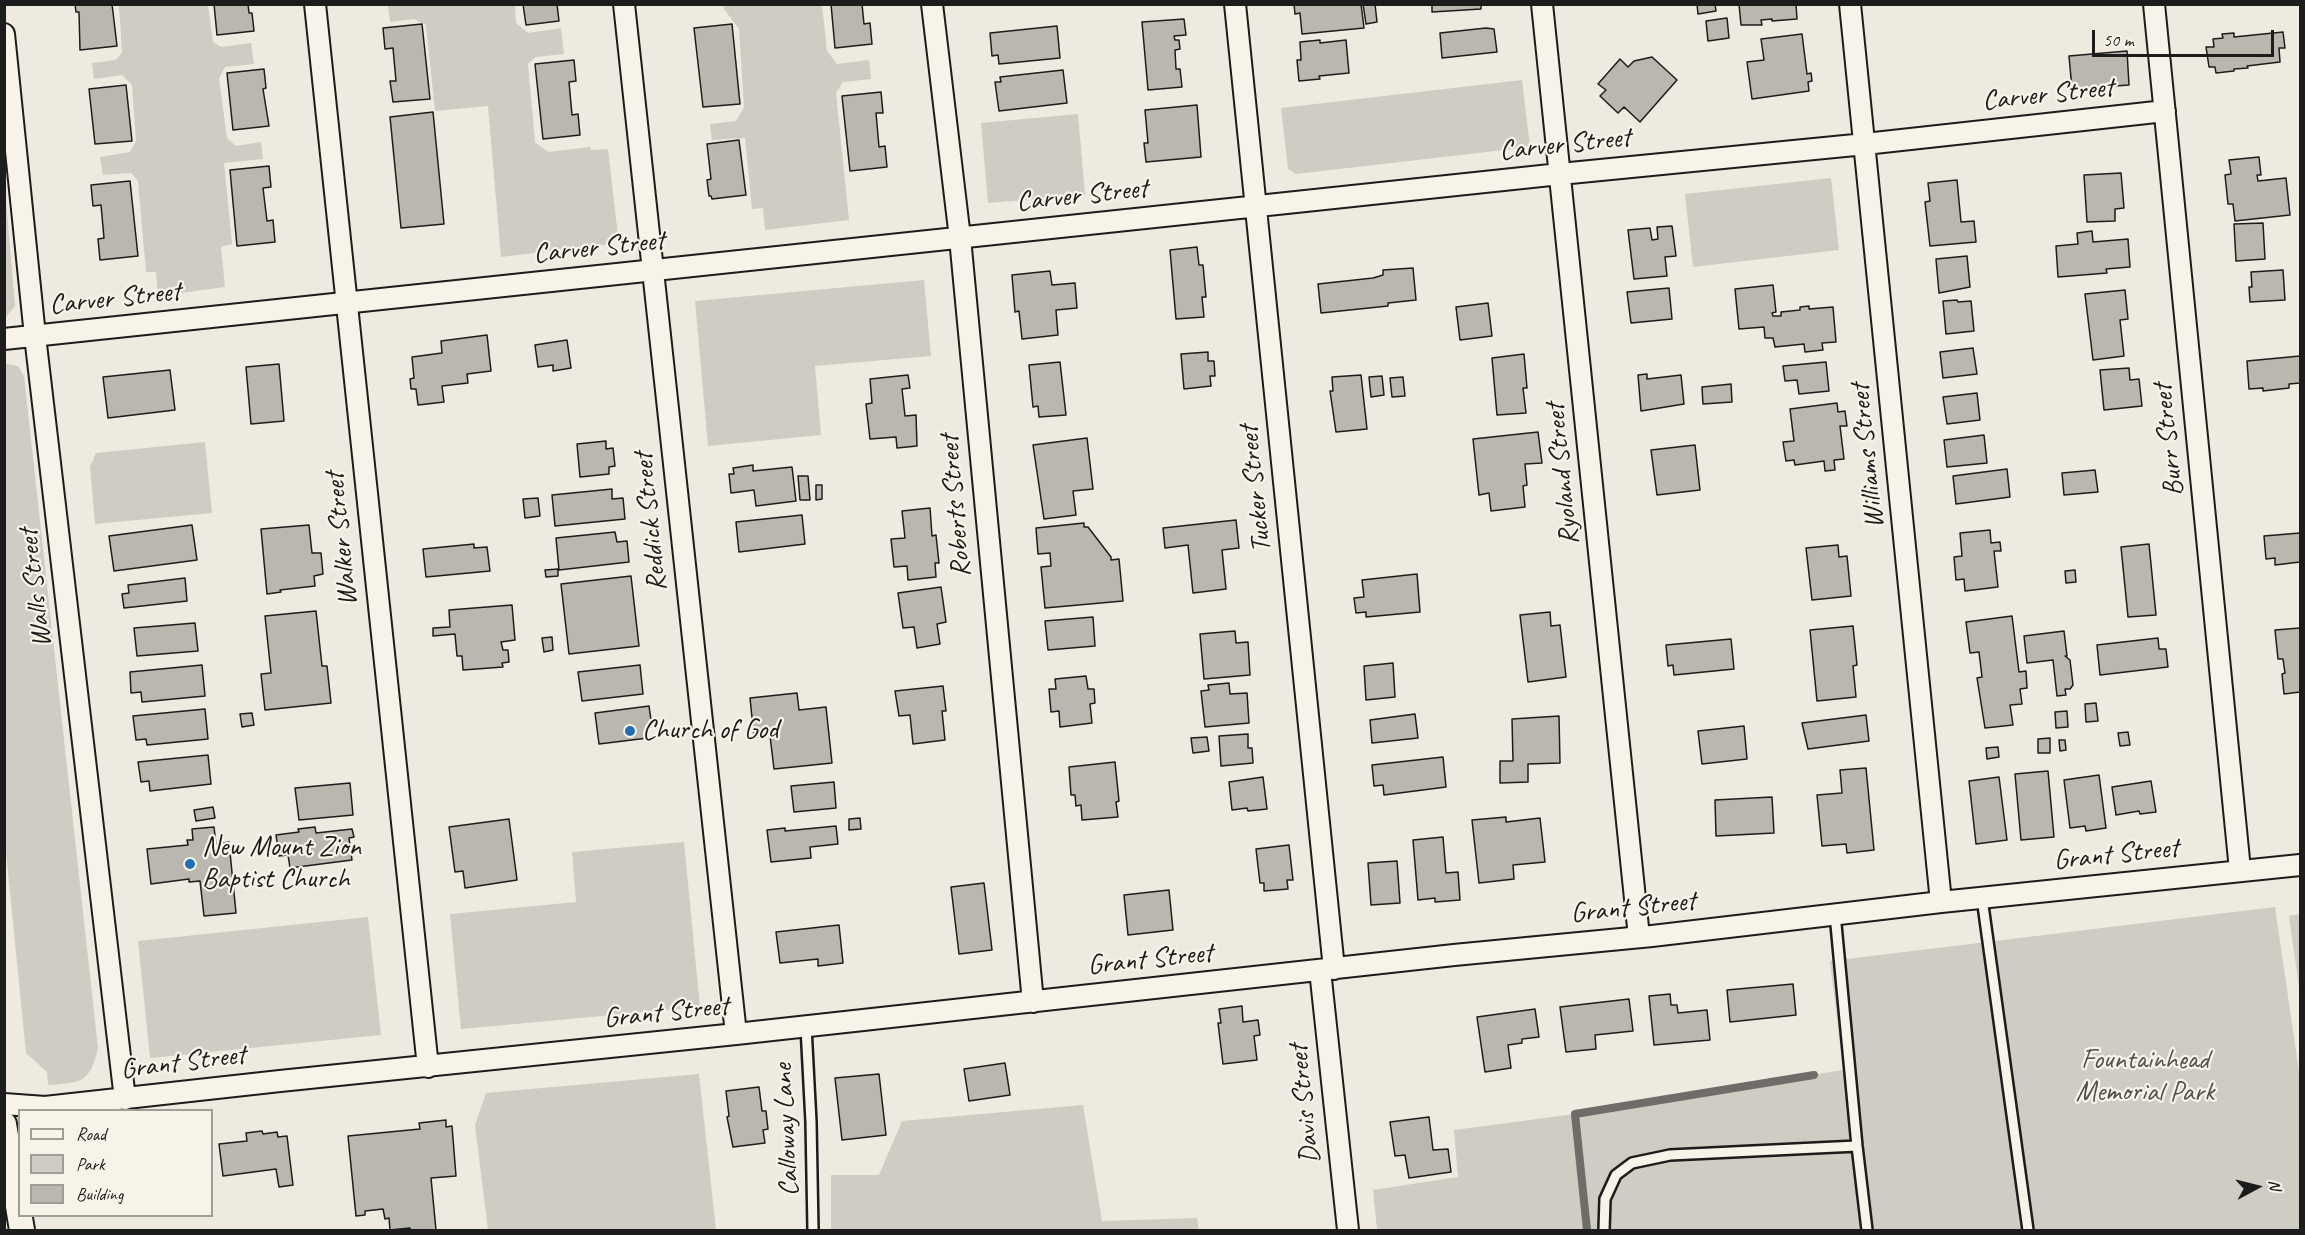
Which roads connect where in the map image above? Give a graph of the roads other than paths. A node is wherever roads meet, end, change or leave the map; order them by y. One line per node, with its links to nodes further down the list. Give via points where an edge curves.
1 (315, 4): 15 (street, Walker Street)
2 (624, 4): 14 (street, Reddick Street)
3 (932, 4): 13 (street, Roberts Street)
4 (1235, 4): 12 (street, Tucker Street)
5 (1542, 4): 11 (street, Ryoland Street)
6 (1850, 4): 10 (street, Williams Street)
7 (2154, 4): 9 (street, Burr Street)
8 (4, 34): 16 (street, Walls Street)
9 (2165, 111): 10 (street, Carver Street); 19 (street, Burr Street)
10 (1865, 144): 11 (street, Carver Street); 21 (street, Williams Street)
11 (1560, 174): 12 (street, Carver Street); 23 (street, Ryoland Street)
12 (1256, 206): 13 (street, Carver Street); 24 (street, Tucker Street)
13 (960, 238): 14 (street, Carver Street); 25 (street, Roberts Street)
14 (652, 271): 15 (street, Carver Street); 27 (street, Reddick Street)
15 (346, 303): 16 (street, Carver Street); 28 (street, Walker Street)
16 (35, 336): 17 (street, Carver Street); 29 (street, Walls Street)
17 (4, 339)
18 (2301, 865): 19 (street, Grant Street)
19 (2240, 870): 20 (street, Grant Street)
20 (1982, 898): 21 (street, Grant Street); 38 (lane)
21 (1941, 902): 22 (street, Grant Street)
22 (1835, 914): 23 (street, Grant Street); 32 (lane)
23 (1639, 937): 24 (street, Grant Street)
24 (1327, 969): 25 (street, Grant Street); 35 (street, Davis Street)
25 (1033, 1002): 26 (street, Grant Street)
26 (806, 1027): 27 (street, Grant Street); 34 (lane, Calloway Lane)
27 (736, 1034): 28 (street, Grant Street)
28 (428, 1066): 29 (street, Grant Street)
29 (125, 1099): 30 (street, Grant Street, via 45,1107)
30 (4, 1104)
31 (4, 1124): 33 (street)
32 (1857, 1146): 36 (lane, via 1670,1155 1632,1163 1616,1175 1605,1199); 37 (lane)
33 (18, 1206)
34 (813, 1230)
35 (1348, 1230)
36 (1604, 1230)
37 (1867, 1230)
38 (2028, 1230)

